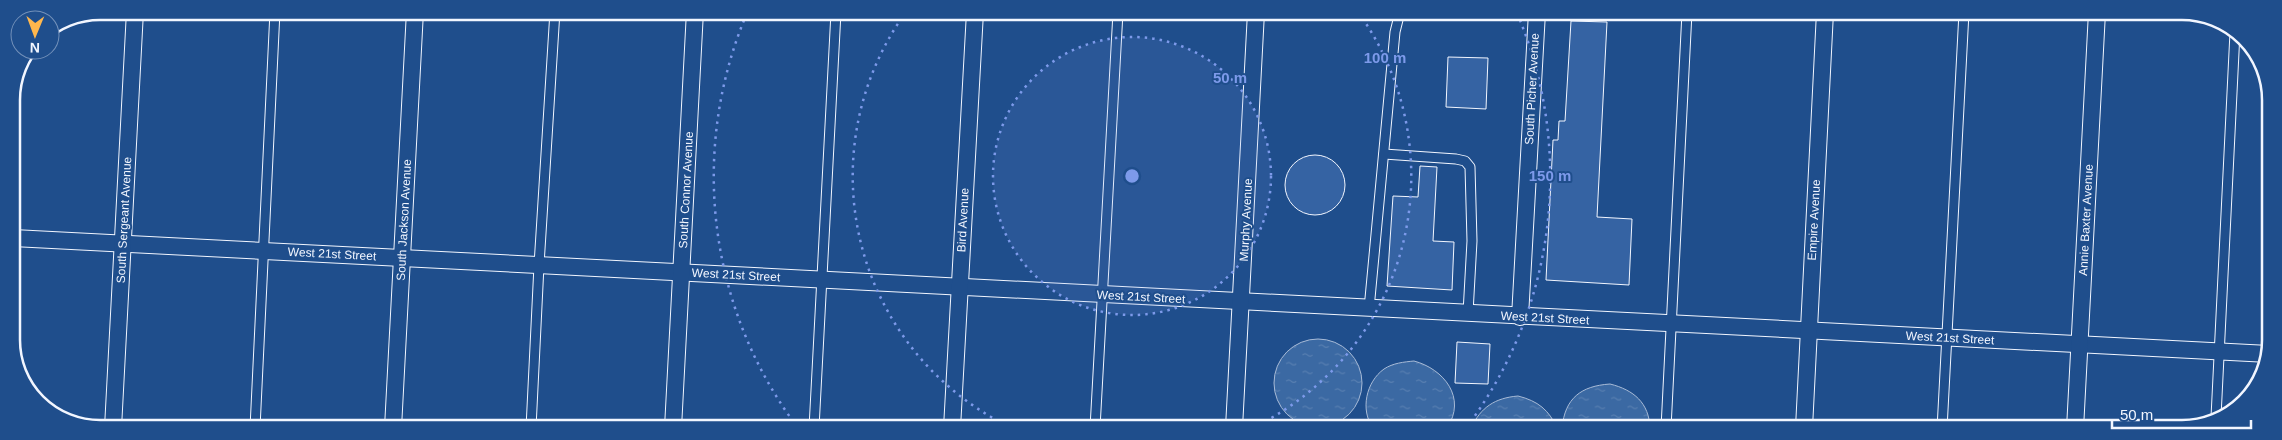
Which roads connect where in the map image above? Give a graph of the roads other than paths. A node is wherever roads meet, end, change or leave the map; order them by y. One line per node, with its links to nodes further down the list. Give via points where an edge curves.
1 (135, 20): 19 (street, South Sergeant Avenue)
2 (275, 20): 20 (lane)
3 (415, 20): 21 (street, South Jackson Avenue)
4 (554, 20): 22 (lane)
5 (695, 20): 23 (street, South Connor Avenue)
6 (836, 20): 24 (lane)
7 (975, 20): 25 (street, Bird Avenue)
8 (1118, 20): 26 (lane)
9 (1256, 20): 27 (street, Murphy Avenue)
10 (1398, 20): 17 (lane)
11 (1536, 20): 30 (street, South Picher Avenue)
12 (1687, 20): 31 (lane)
13 (1825, 20): 32 (street, Empire Avenue)
14 (1964, 20): 33 (lane)
15 (2097, 20): 34 (street, Annie Baxter Avenue)
16 (2235, 40): 35 (lane)
17 (1384, 154): 28 (lane); 29 (lane, via 1456,159 1465,161 1470,167 1472,241)
18 (20, 238): 19 (street, West 21st Street)
19 (123, 244): 20 (street, West 21st Street); 38 (street, South Sergeant Avenue)
20 (265, 251): 21 (street, West 21st Street); 39 (lane)
21 (402, 258): 22 (street, West 21st Street); 40 (street, South Jackson Avenue)
22 (539, 264): 23 (street, West 21st Street); 41 (lane)
23 (682, 272): 24 (street, West 21st Street); 42 (street, South Connor Avenue)
24 (822, 279): 25 (street, West 21st Street); 43 (lane)
25 (960, 287): 26 (street, West 21st Street); 44 (street, Bird Avenue)
26 (1103, 295): 27 (street, West 21st Street); 45 (lane)
27 (1242, 303): 28 (street, West 21st Street); 46 (street, Murphy Avenue)
28 (1370, 309): 29 (street, West 21st Street)
29 (1468, 313): 30 (street, West 21st Street)
30 (1520, 317): 31 (street, West 21st Street)
31 (1672, 324): 32 (street, West 21st Street); 47 (lane)
32 (1808, 332): 33 (street, West 21st Street); 48 (street, Empire Avenue)
33 (1948, 338): 34 (street, West 21st Street); 49 (lane)
34 (2079, 345): 35 (street, West 21st Street); 50 (street, Annie Baxter Avenue)
35 (2219, 352): 36 (street, West 21st Street); 37 (lane)
36 (2260, 354)
37 (2216, 412)
38 (113, 420)
39 (255, 420)
40 (393, 420)
41 (531, 420)
42 (673, 420)
43 (814, 420)
44 (952, 420)
45 (1095, 420)
46 (1235, 420)
47 (1666, 420)
48 (1804, 420)
49 (1943, 420)
50 (2075, 420)

